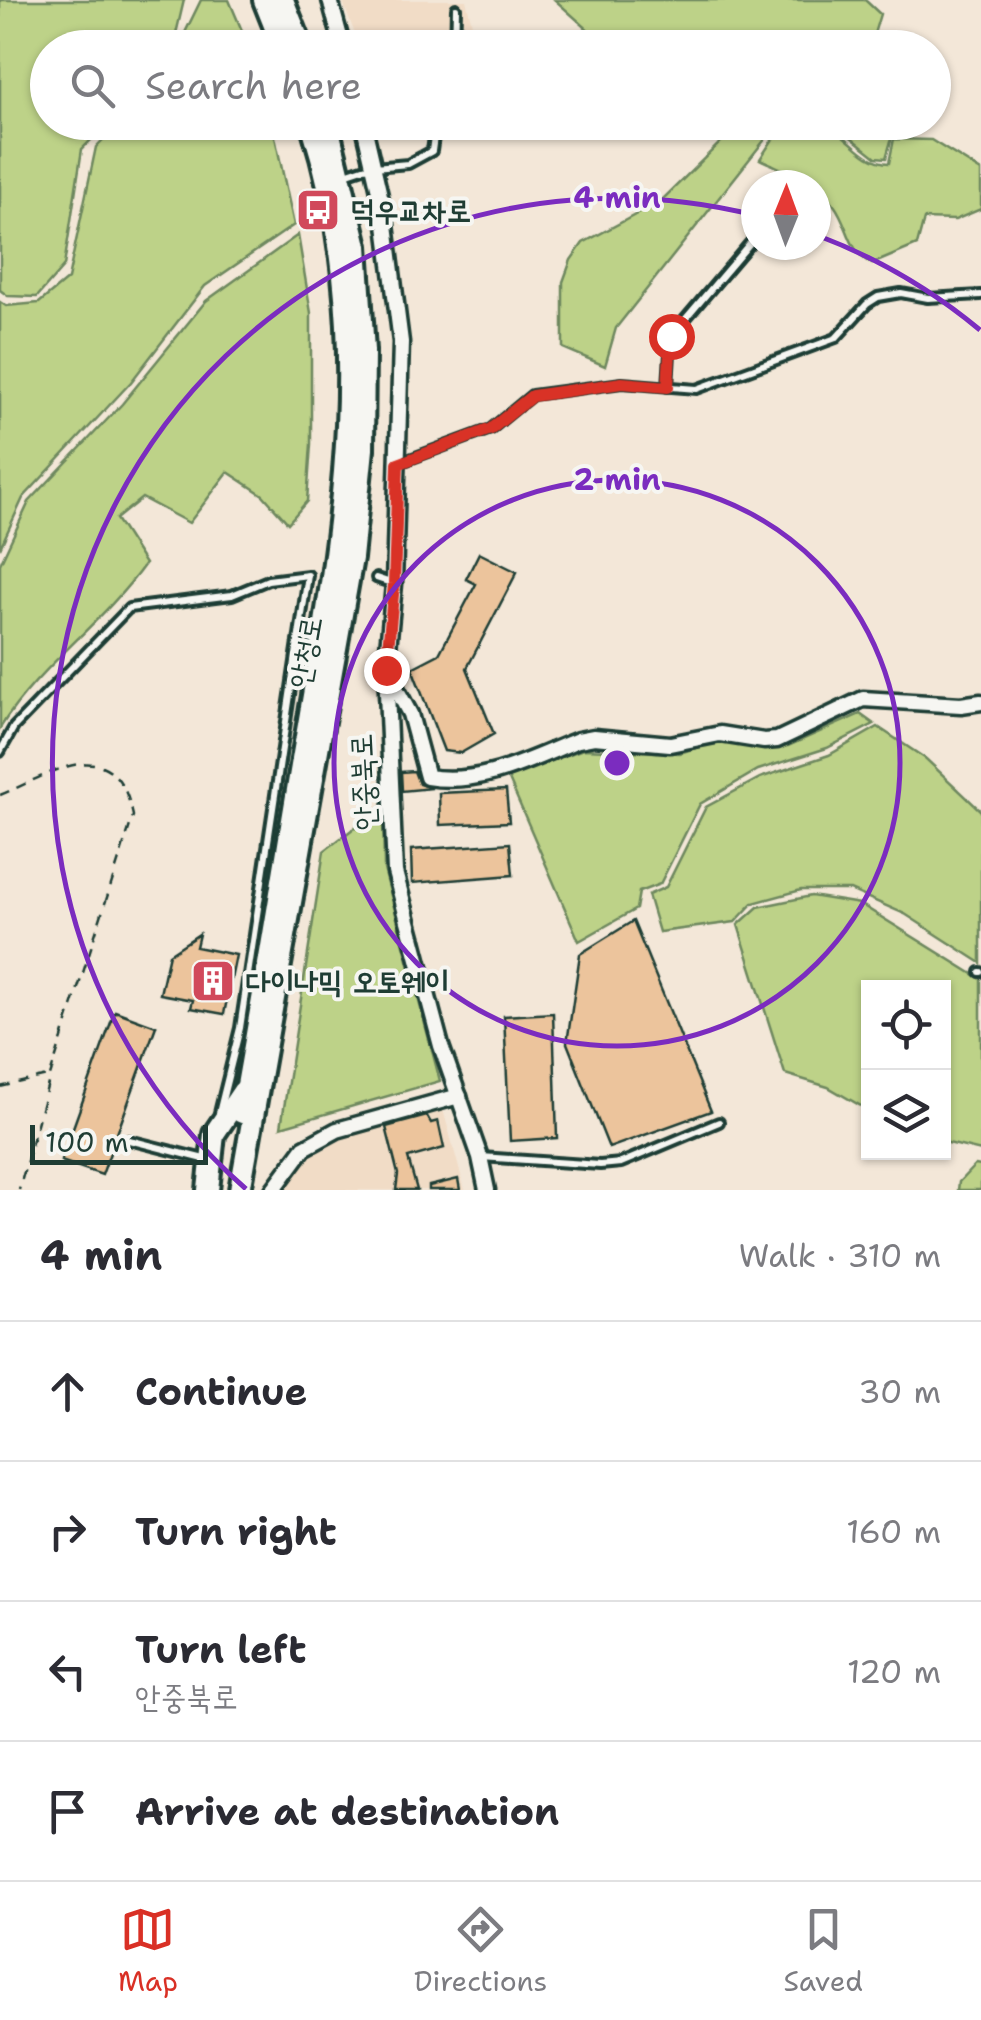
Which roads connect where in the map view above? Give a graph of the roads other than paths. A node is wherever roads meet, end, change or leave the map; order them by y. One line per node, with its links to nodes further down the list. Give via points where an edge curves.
1 (264, 0): 5 (street)
2 (284, 0): 6 (street)
3 (330, 0): 7 (street)
4 (456, 8): 8 (lane)
5 (276, 30)
6 (295, 30)
7 (338, 30)
8 (455, 30)
9 (319, 140): 14 (street, 안청로)
10 (329, 140): 14 (street, 안청로)
11 (368, 140): 13 (street, 안중북로)
12 (434, 140): 13 (lane, via 432,151 408,164)
13 (374, 166): 14 (lane); 18 (street, 안중북로, via 402,342)
14 (334, 175): 24 (street, 안청로, via 350,337 337,549); 33 (street, 안청로, via 357,246 363,448 352,558)
15 (741, 254): 17 (lane, via 671,336)
16 (981, 295): 17 (lane, via 892,293 867,304 836,338 697,388)
17 (668, 387): 18 (lane, via 622,383 532,396 491,429)
18 (398, 464): 20 (street, 안중북로)
19 (376, 578): 20 (lane)
20 (394, 584): 21 (street, 안중북로)
21 (386, 670): 22 (street, via 410,714 427,777 447,781 477,779 594,737 670,744 720,734 764,742 863,698); 25 (street, 안중북로, via 395,872)
22 (981, 702)
23 (0, 752): 27 (lane, via 14,727 129,608 232,596 268,580 308,575 246,994)
24 (247, 1084): 27 (street); 32 (street, 안청로)
25 (458, 1096): 29 (street, 안중북로); 34 (street, via 337,1130 304,1148)
26 (720, 1122): 29 (lane, via 621,1162)
27 (214, 1134): 30 (street)
28 (129, 1140): 30 (lane)
29 (480, 1157): 35 (street, 안중북로)
30 (214, 1162): 31 (street)
31 (208, 1190)
32 (228, 1190)
33 (240, 1190)
34 (273, 1190)
35 (487, 1190)

